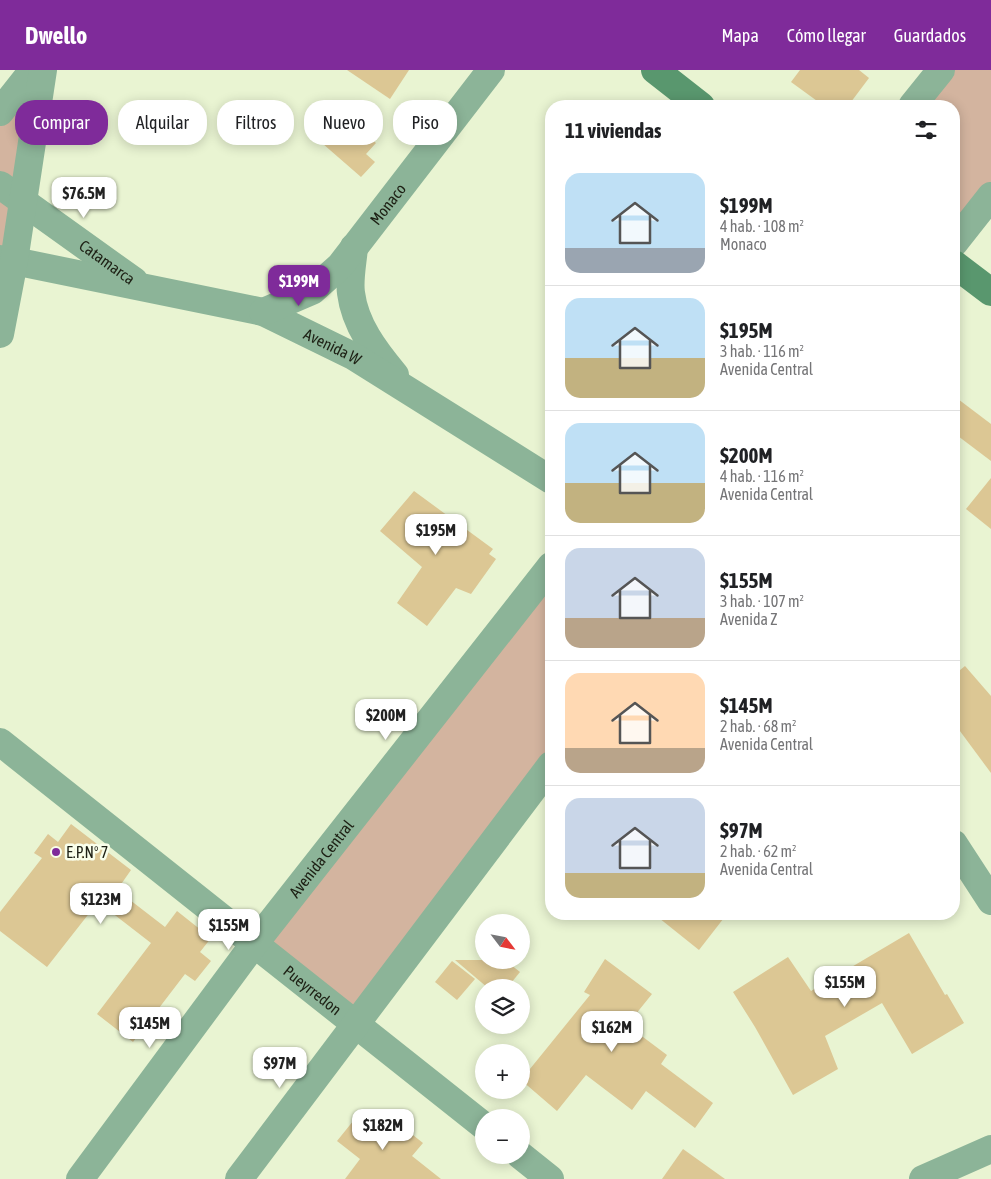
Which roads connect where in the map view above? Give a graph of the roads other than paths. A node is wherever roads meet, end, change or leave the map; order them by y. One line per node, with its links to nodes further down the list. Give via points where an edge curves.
1 (33, 70): 8 (street)
2 (44, 70): 11 (street)
3 (491, 70): 13 (street, Monaco)
4 (655, 70): 6 (main road)
5 (940, 70): 7 (street)
6 (693, 100)
7 (917, 100)
8 (0, 112)
9 (0, 185): 11 (street, Catamarca)
10 (991, 196): 12 (street)
11 (23, 202): 14 (street); 16 (street, Catamarca)
12 (960, 235)
13 (354, 246): 18 (street, Monaco, via 340,266 312,291); 20 (street, via 351,293 360,324 376,352)
14 (7, 260): 16 (street, Avenida W); 19 (street)
15 (960, 269): 17 (main road)
16 (143, 287): 18 (street, Avenida W)
17 (991, 292)
18 (263, 312): 20 (street, Avenida W, via 353,356)
19 (0, 334)
20 (409, 391): 21 (street, Avenida W)
21 (545, 476)
22 (545, 574): 27 (street, Avenida Central)
23 (0, 742): 27 (street, Pueyrredon)
24 (545, 772): 28 (street)
25 (960, 853): 26 (street)
26 (991, 901)
27 (254, 944): 28 (street, Pueyrredon); 32 (street, Avenida Central)
28 (356, 1024): 29 (street, Pueyrredon); 33 (street)
29 (475, 1119)
30 (991, 1149): 35 (street)
31 (530, 1163): 34 (street)
32 (80, 1179)
33 (239, 1179)
34 (550, 1179)
35 (923, 1179)

